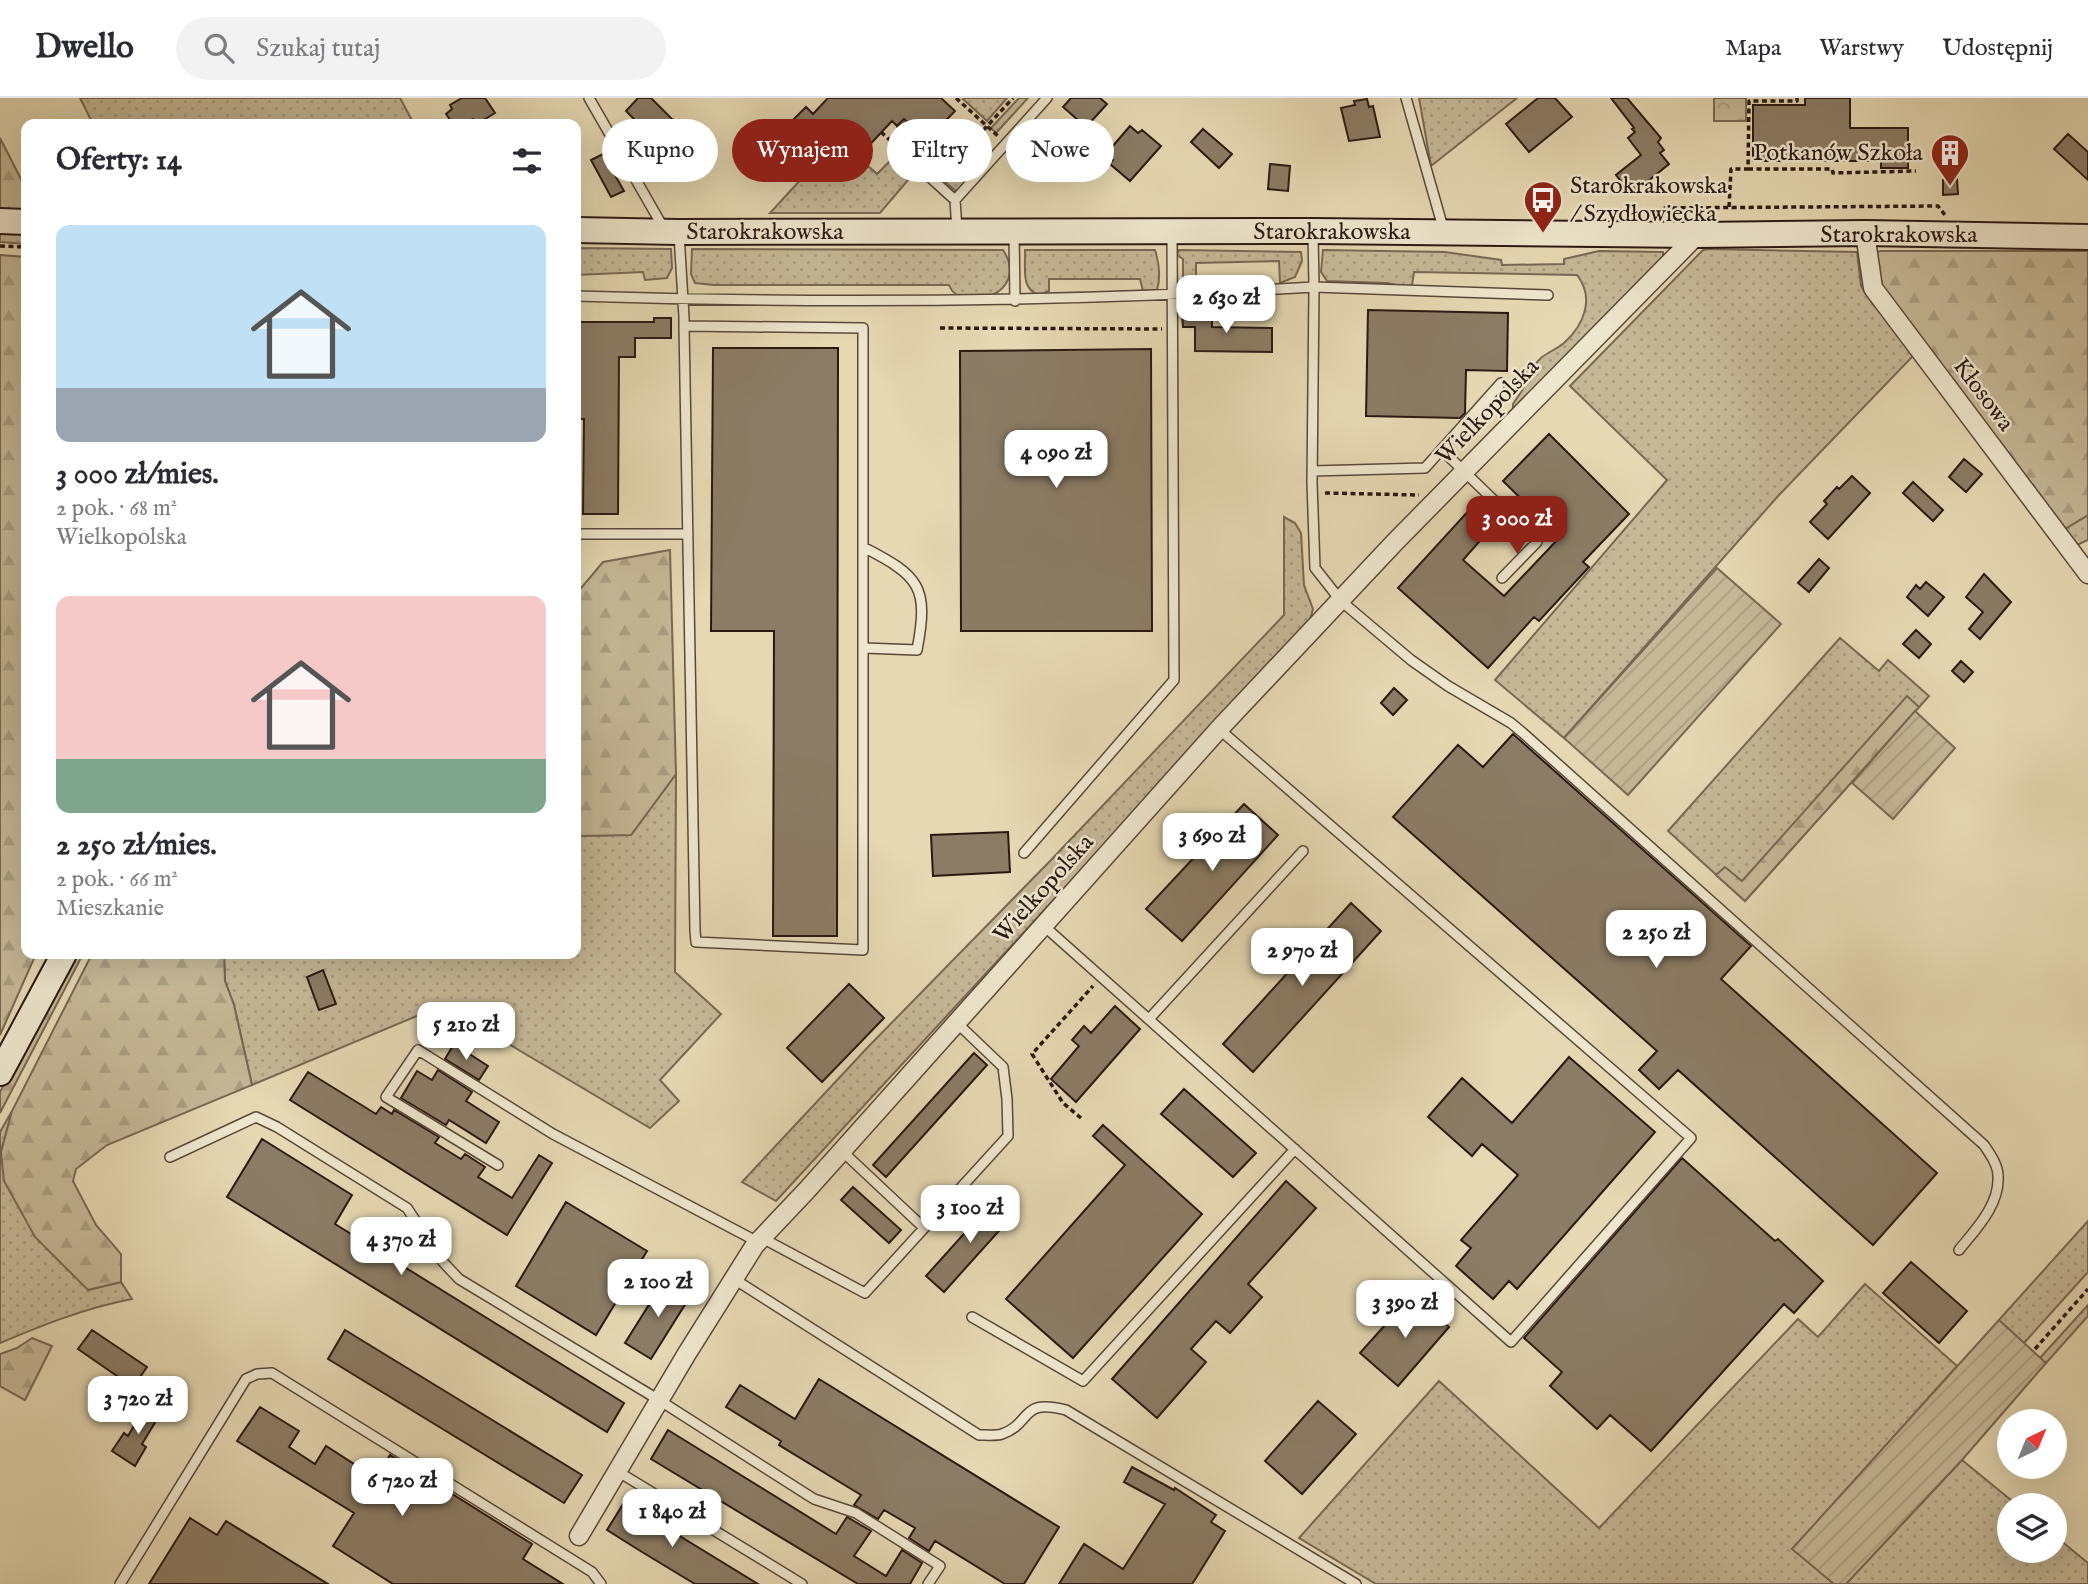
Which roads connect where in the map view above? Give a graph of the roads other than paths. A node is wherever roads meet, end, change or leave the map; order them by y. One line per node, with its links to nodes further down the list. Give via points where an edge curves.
1 (589, 98): 9 (lane)
2 (1047, 98): 5 (lane)
3 (1406, 98): 14 (lane)
4 (935, 182): 5 (lane)
5 (955, 200): 10 (lane)
6 (0, 221): 7 (street)
7 (21, 222)
8 (581, 230): 9 (street, Starokrakowska)
9 (672, 232): 10 (street, Starokrakowska); 22 (lane)
10 (957, 232): 11 (street, Starokrakowska)
11 (1014, 232): 12 (street, Starokrakowska); 23 (lane)
12 (1172, 232): 13 (street, Starokrakowska); 21 (lane)
13 (1313, 232): 14 (street, Starokrakowska); 18 (lane)
14 (1445, 233): 16 (street, Starokrakowska)
15 (1865, 233): 16 (street, Starokrakowska); 17 (street, Starokrakowska); 32 (street, Kłosowa, via 1873,288)
16 (1697, 235): 28 (street, Wielkopolska)
17 (2088, 237)
18 (1314, 287): 19 (lane); 21 (lane); 27 (lane)
19 (1548, 295)
20 (581, 296): 22 (lane)
21 (1174, 296): 23 (lane); 38 (lane, via 1174,680)
22 (682, 300): 23 (lane); 24 (lane)
23 (1014, 301)
24 (684, 326): 30 (lane); 31 (lane, via 863,328)
25 (1501, 383): 26 (lane)
26 (1443, 451): 27 (lane, via 1425,468); 28 (lane)
27 (1312, 471): 34 (lane, via 1315,568)
28 (1464, 472): 33 (lane, via 1537,542); 34 (street, Wielkopolska)
29 (581, 534): 30 (lane)
30 (688, 534): 35 (lane, via 696,942 863,950)
31 (863, 547): 35 (lane); 35 (lane, via 909,576 922,597 917,650)
32 (2085, 565)
33 (1502, 578)
34 (1341, 601): 36 (street, Wielkopolska); 50 (lane, via 1425,671 1523,733 1984,1145 1998,1176 1996,1190 1981,1223)
35 (863, 648)
36 (1219, 729): 39 (street, Wielkopolska); 44 (lane, via 1691,1138 1511,1342)
37 (1303, 851): 41 (lane)
38 (1024, 853)
39 (1044, 926): 41 (lane); 42 (street, Wielkopolska)
40 (61, 959): 43 (street)
41 (1149, 1019): 44 (lane)
42 (957, 1023): 45 (street, Wielkopolska); 48 (lane, via 1003,1068 1008,1136)
43 (0, 1073)
44 (1295, 1149): 52 (lane, via 1083,1381)
45 (842, 1152): 48 (lane); 49 (street, Wielkopolska)
46 (170, 1157): 53 (lane, via 256,1117 407,1208 459,1279)
47 (498, 1165): 49 (lane, via 386,1097 418,1049 553,1134)
48 (924, 1228): 49 (lane, via 865,1293)
49 (760, 1240): 51 (street, Wielkopolska)
50 (1959, 1251)
51 (734, 1279): 53 (street, Wielkopolska); 60 (lane, via 979,1435 1002,1434 1029,1410 1048,1405 1066,1410)
52 (972, 1317)
53 (659, 1401): 54 (street, Wielkopolska); 59 (lane, via 814,1499 856,1513 940,1566)
54 (617, 1471): 55 (street, Wielkopolska); 58 (lane)
55 (579, 1536)
56 (120, 1584): 57 (lane, via 246,1380 272,1373 592,1572)
57 (601, 1584)
58 (802, 1584)
59 (928, 1584)
60 (1356, 1584)

